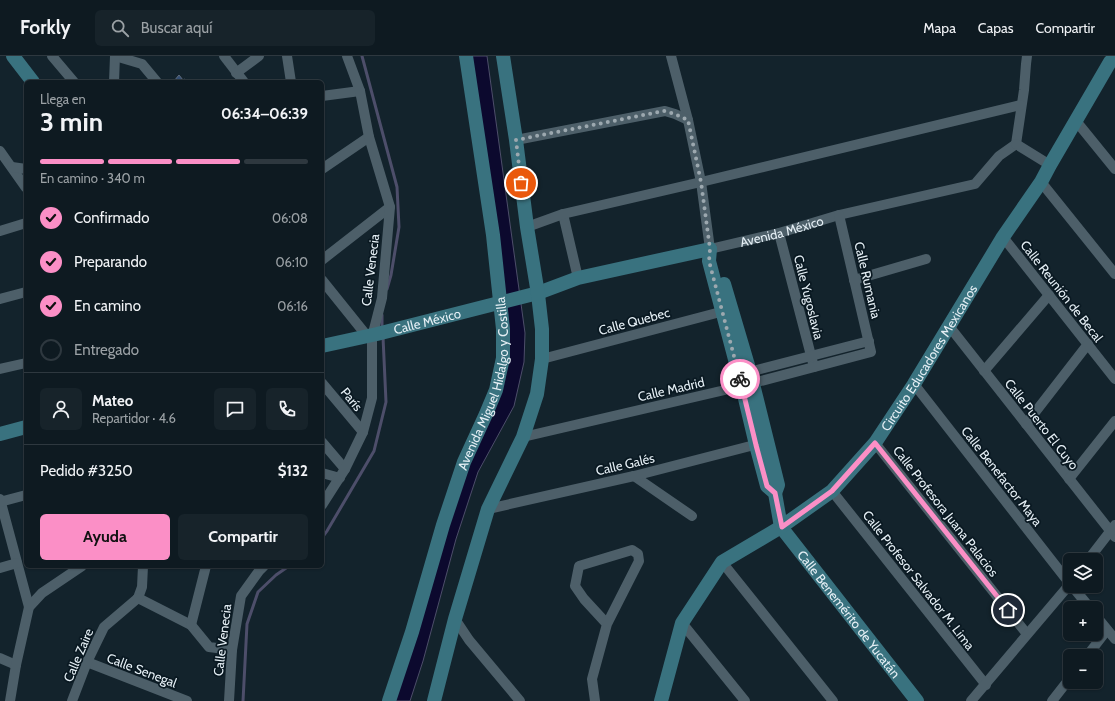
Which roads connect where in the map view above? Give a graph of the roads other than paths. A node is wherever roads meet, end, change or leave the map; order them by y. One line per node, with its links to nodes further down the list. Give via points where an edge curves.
1 (13, 56): 14 (street)
2 (52, 56): 15 (street)
3 (115, 56): 16 (street); 17 (street, via 142,64)
4 (224, 56): 13 (street)
5 (259, 56): 13 (street)
6 (287, 56): 19 (street)
7 (347, 56): 20 (street, Calle Venecia)
8 (466, 56): 56 (street, Avenida Miguel Hidalgo y Costilla)
9 (503, 56): 26 (street)
10 (670, 56): 23 (street)
11 (1027, 56): 22 (street)
12 (1111, 61): 24 (street, Circuito Educadores Mexicanos)
13 (236, 73): 18 (street)
14 (31, 80)
15 (72, 80)
16 (114, 80)
17 (155, 80)
18 (242, 80)
19 (291, 80)
20 (360, 91): 21 (street); 25 (street, Calle Venecia)
21 (324, 96)
22 (1021, 105): 27 (street); 34 (street)
23 (688, 120): 26 (street, via 664,111); 34 (street)
24 (1076, 121): 29 (street, Circuito Educadores Mexicanos); 33 (street)
25 (369, 137): 32 (street); 37 (street, Calle Venecia)
26 (516, 140): 41 (street)
27 (1016, 144): 29 (street); 39 (street, Avenida México, via 999,156 975,184)
28 (0, 151): 30 (street)
29 (1050, 165): 35 (street, Circuito Educadores Mexicanos)
30 (12, 167): 31 (street); 36 (street)
31 (24, 169)
32 (324, 169)
33 (1115, 170)
34 (701, 182): 38 (street); 45 (street)
35 (1041, 182): 44 (street, Circuito Educadores Mexicanos); 48 (street)
36 (24, 185)
37 (390, 207): 46 (street); 59 (street, Calle Venecia, via 382,298)
38 (564, 214): 41 (street); 49 (street)
39 (839, 215): 43 (street, Avenida México); 50 (street, Calle Rumania)
40 (24, 224): 42 (street)
41 (526, 227): 53 (street)
42 (0, 231)
43 (779, 233): 45 (street, Avenida México); 64 (street, Calle Yugoslavia)
44 (1003, 237): 54 (street, Calle Reunión de Becal); 58 (street, Circuito Educadores Mexicanos)
45 (710, 249): 49 (street, Avenida México); 57 (street, via 709,261)
46 (324, 258)
47 (926, 259): 50 (street)
48 (1115, 274)
49 (578, 278): 53 (street, Avenida México)
50 (854, 280): 60 (street, Calle Rumania)
51 (324, 282): 59 (street)
52 (24, 293): 55 (street)
53 (535, 293): 56 (street, Calle México); 65 (street, via 542,329)
54 (1049, 295): 61 (street, Calle Reunión de Becal); 69 (street)
55 (0, 299)
56 (501, 302): 59 (street, Calle México); 130 (street, Avenida Miguel Hidalgo y Costilla, via 503,358 496,390 464,462)
57 (727, 310): 65 (street, Calle Quebec); 71 (street)
58 (949, 326): 69 (street, Calle Puerto El Cuyo); 72 (street, Circuito Educadores Mexicanos)
59 (372, 335): 62 (street, Calle México); 77 (street, Calle Venecia, via 372,398)
60 (869, 341): 63 (street, Calle Rumania); 64 (street, Calle Madrid)
61 (1088, 344): 70 (street, Calle Reunión de Becal); 75 (street)
62 (324, 346)
63 (871, 352): 67 (street, Calle Madrid)
64 (810, 357): 67 (street, Calle Yugoslavia); 71 (street, Calle Madrid)
65 (542, 359): 79 (street, via 537,394)
66 (24, 363): 68 (street)
67 (814, 367): 71 (street, Calle Madrid)
68 (0, 369)
69 (984, 371): 75 (street, Calle Puerto El Cuyo)
70 (1115, 379)
71 (746, 380): 79 (street, Calle Madrid); 81 (street)
72 (914, 384): 80 (street, Circuito Educadores Mexicanos); 103 (street, Calle Benefactor Maya)
73 (324, 385): 77 (street, París)
74 (1115, 422): 86 (street)
75 (1026, 424): 86 (street, Calle Puerto El Cuyo)
76 (24, 428): 78 (street)
77 (363, 432): 84 (street, Calle Venecia)
78 (0, 434)
79 (523, 437): 91 (street)
80 (875, 443): 87 (street, Circuito Educadores Mexicanos); 115 (street, Calle Profesora Juana Palacios)
81 (762, 444): 85 (street, Calle Galés); 93 (street, via 767,486 775,493)
82 (324, 445): 84 (street)
83 (324, 473): 84 (street)
84 (342, 473): 90 (street, Calle Venecia)
85 (634, 476): 91 (street, Calle Galés); 92 (street)
86 (1069, 479): 94 (street, Calle Puerto El Cuyo)
87 (832, 491): 93 (street, Circuito Educadores Mexicanos); 122 (street, Calle Profesor Salvador M. Lima)
88 (24, 495): 89 (street)
89 (0, 501): 97 (street)
90 (324, 502)
91 (488, 509): 109 (street)
92 (692, 516)
93 (782, 527): 96 (street, Circuito Educadores Mexicanos); 135 (street, Calle Benemérito de Yucatán)
94 (1113, 531): 95 (street)
95 (1094, 553)
96 (722, 562): 110 (street, Circuito Educadores Mexicanos); 134 (street)
97 (17, 563): 98 (street); 108 (street)
98 (0, 568)
99 (77, 568): 108 (street, via 42,593)
100 (143, 568): 106 (street, via 142,587)
101 (205, 568): 113 (street)
102 (262, 568): 118 (street, Calle Venecia, via 241,596)
103 (1063, 575)
104 (1063, 592): 115 (street)
105 (1078, 593): 107 (street, Calle Benefactor Maya)
106 (138, 598): 113 (street); 120 (street, Calle Zaire, via 104,627)
107 (1084, 601)
108 (29, 607): 121 (street)
109 (455, 619): 125 (street); 131 (street, via 469,640)
110 (682, 623): 126 (street, Circuito Educadores Mexicanos); 133 (street)
111 (607, 624): 111 (street, via 575,586 579,566 632,550 638,554 639,561); 132 (street, via 592,679)
112 (1103, 624): 114 (street)
113 (191, 625): 118 (street, via 209,646)
114 (1108, 630): 116 (street); 117 (street)
115 (1027, 634): 122 (street)
116 (1115, 639)
117 (1093, 649)
118 (232, 650): 129 (street, Calle Venecia)
119 (0, 658): 121 (street)
120 (87, 662): 127 (street, Calle Zaire); 128 (street, Calle Senegal)
121 (16, 665): 124 (street)
122 (986, 685): 136 (street)
123 (1063, 687): 137 (street)
124 (12, 700)
125 (435, 700)
126 (662, 700)
127 (72, 701)
128 (187, 701)
129 (230, 701)
130 (389, 701)
131 (520, 701)
132 (595, 701)
133 (745, 701)
134 (833, 701)
135 (917, 701)
136 (971, 701)
137 (1052, 701)

